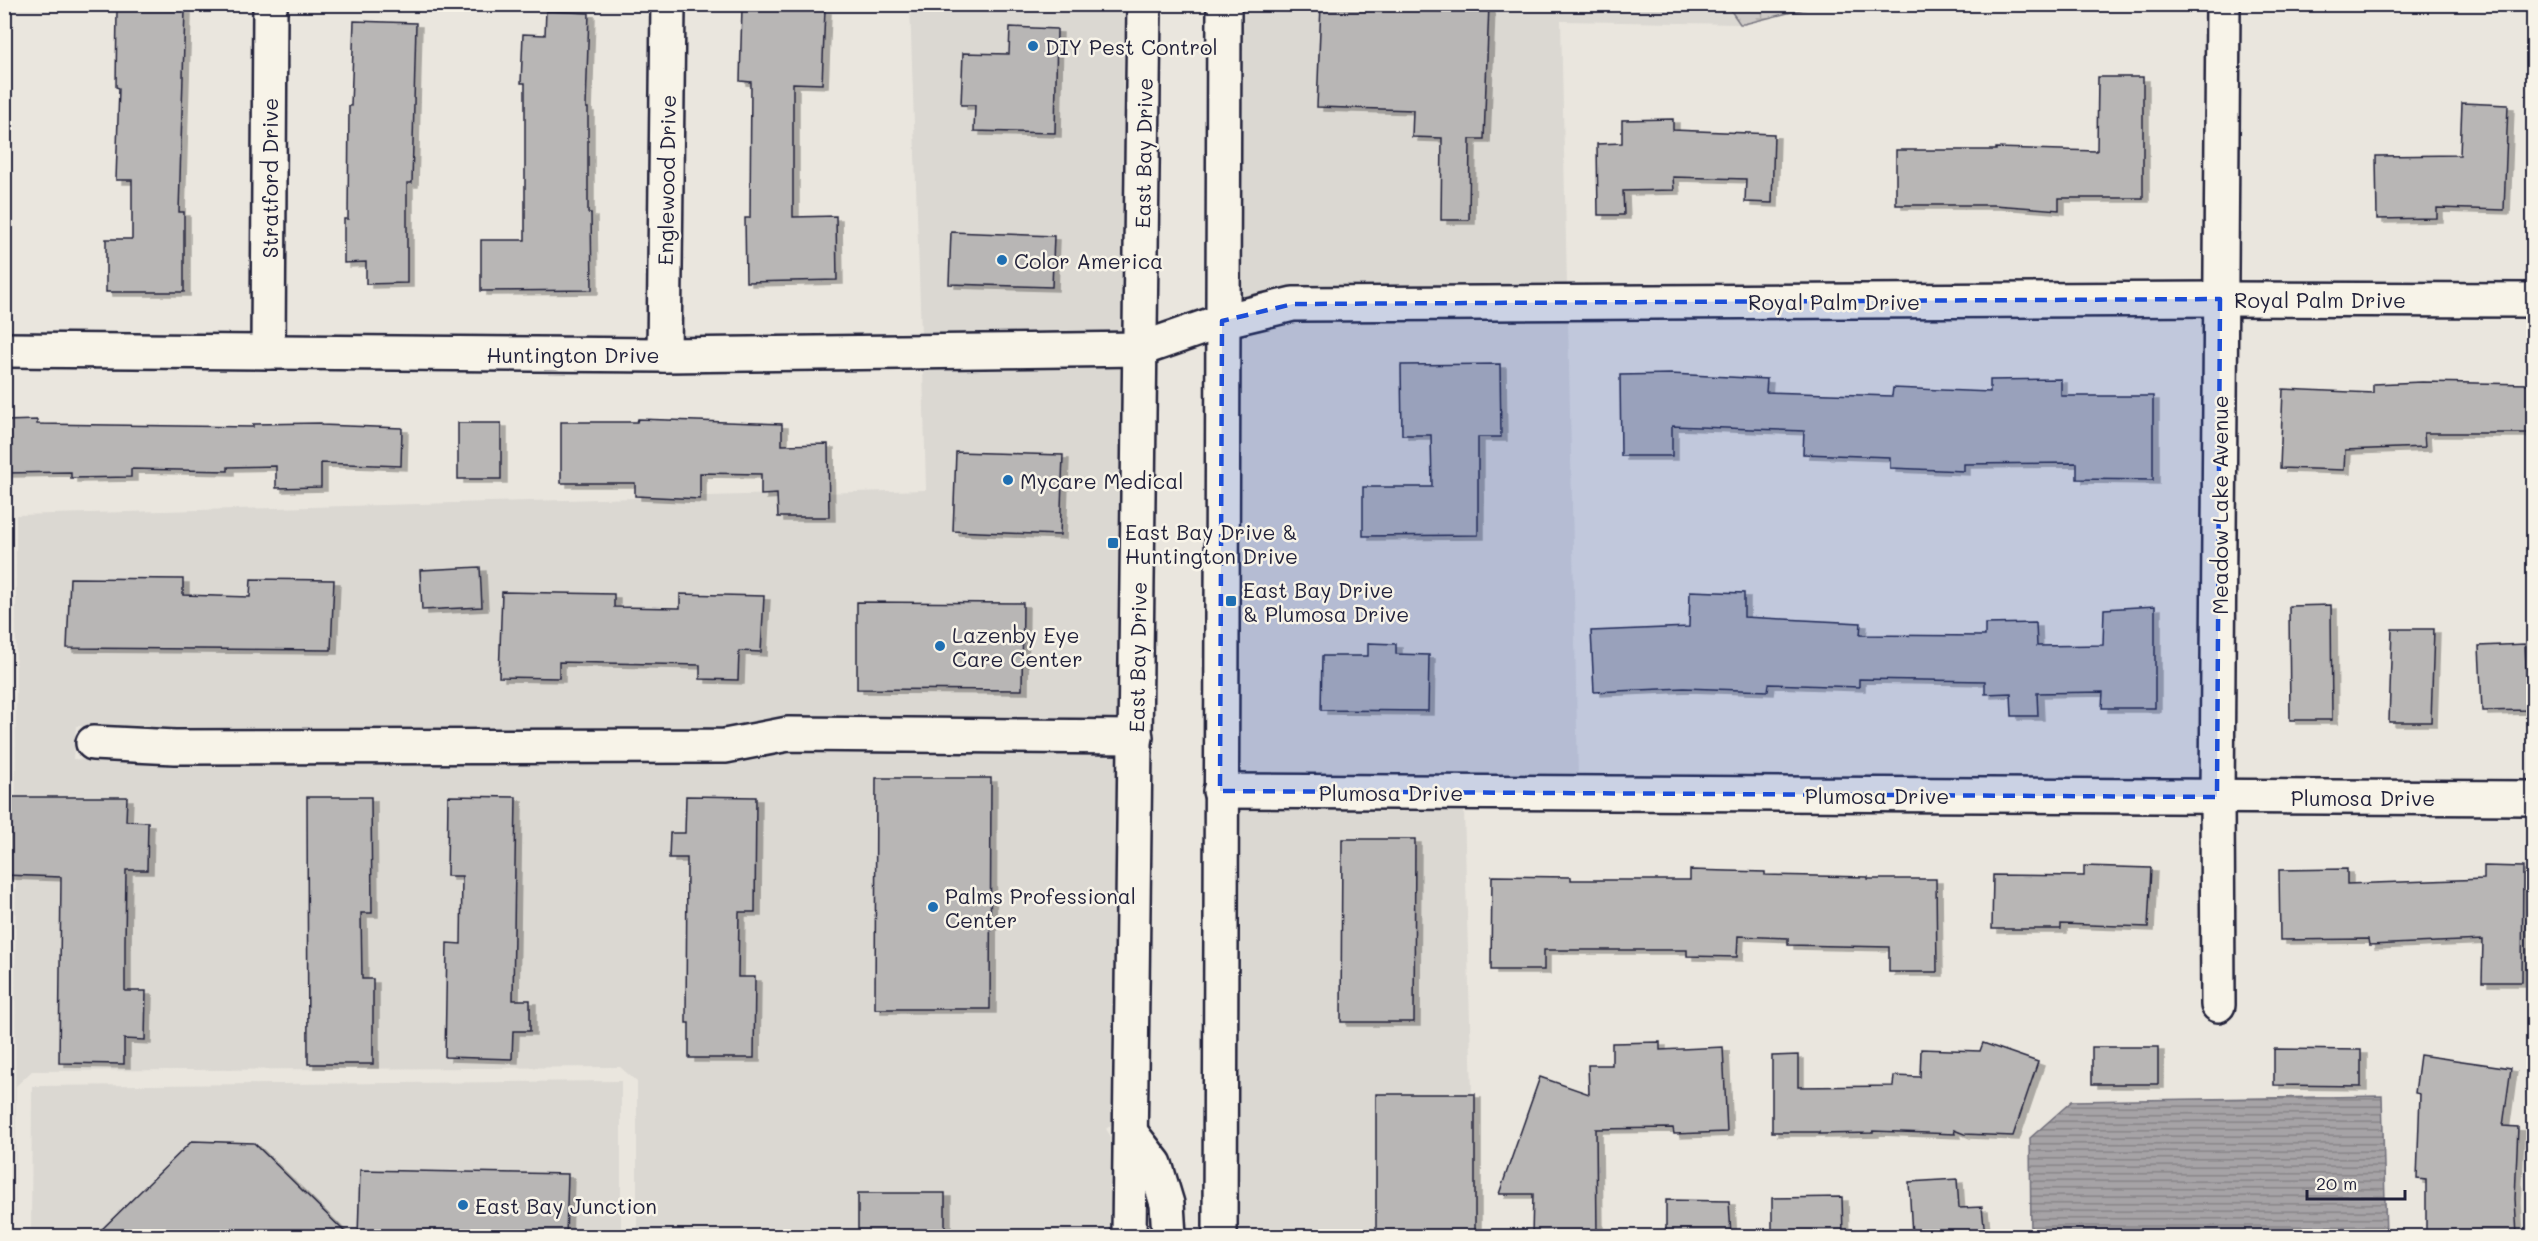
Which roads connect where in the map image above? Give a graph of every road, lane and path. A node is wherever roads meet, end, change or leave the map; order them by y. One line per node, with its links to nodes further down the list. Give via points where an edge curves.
1 (270, 4): 11 (street, Stratford Drive)
2 (668, 4): 12 (street, Englewood Drive)
3 (1144, 4): 9 (street, East Bay Drive)
4 (1224, 4): 8 (street)
5 (2223, 4): 6 (street, Meadow Lake Avenue)
6 (2220, 299): 7 (street, Royal Palm Drive); 8 (street, Royal Palm Drive, via 1293,304); 16 (street, Meadow Lake Avenue)
7 (2534, 300)
8 (1222, 321): 9 (street, Royal Palm Drive); 15 (street)
9 (1141, 349): 12 (street, Huntington Drive); 13 (street, East Bay Drive)
10 (4, 350): 11 (street, Huntington Drive)
11 (268, 352): 12 (street, Huntington Drive)
12 (664, 355)
13 (1136, 737): 14 (street, via 788,734 725,746 175,747); 19 (street, East Bay Drive)
14 (93, 743)
15 (1220, 791): 16 (street, Plumosa Drive); 22 (street)
16 (2217, 797): 17 (street, Plumosa Drive); 18 (street, Meadow Lake Avenue)
17 (2534, 798)
18 (2218, 1005)
19 (1131, 1133): 20 (street, East Bay Drive); 21 (street, via 1155,1164 1167,1204)
20 (1130, 1236)
21 (1169, 1236)
22 (1220, 1236)

